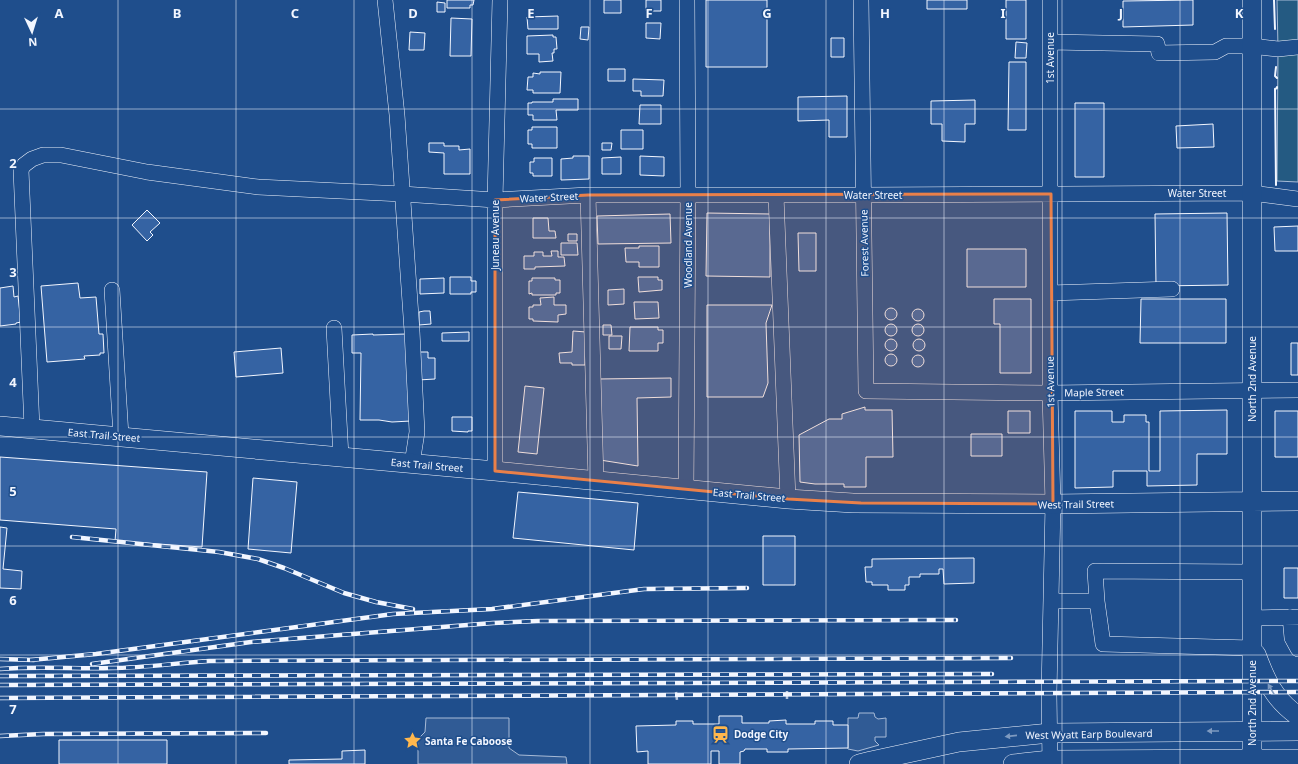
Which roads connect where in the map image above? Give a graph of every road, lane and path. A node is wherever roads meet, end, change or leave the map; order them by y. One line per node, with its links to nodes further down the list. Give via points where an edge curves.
1 (385, 0): 11 (street)
2 (500, 0): 18 (street, Juneau Avenue)
3 (687, 0): 12 (street, Woodland Avenue)
4 (862, 0): 16 (street, Forest Avenue)
5 (1050, 0): 7 (street, 1st Avenue)
6 (1252, 0): 8 (main road, North 2nd Avenue)
7 (1050, 42): 8 (street, via 1157,44 1159,53 1215,52 1226,46); 13 (street, 1st Avenue)
8 (1251, 46): 9 (street); 10 (main road, North 2nd Avenue)
9 (1298, 46)
10 (1251, 193): 13 (street, Water Street); 17 (street, Water Street); 25 (main road, North 2nd Avenue)
11 (402, 194): 18 (street, Water Street); 28 (street, Water Street, via 258,187 147,172 61,155 32,158 21,170); 31 (street, via 417,432)
12 (688, 194): 14 (street, Water Street); 15 (street, Water Street); 34 (street, Woodland Avenue)
13 (1050, 194): 16 (street, Water Street); 21 (street, 1st Avenue)
14 (588, 195): 18 (street, Water Street); 33 (street)
15 (776, 195): 16 (street, Water Street); 35 (street)
16 (863, 195): 24 (street, Forest Avenue)
17 (1298, 199)
18 (495, 200): 32 (street, Juneau Avenue)
19 (1172, 289): 21 (street)
20 (112, 290): 29 (street)
21 (1050, 293): 26 (street, 1st Avenue)
22 (334, 328): 30 (street)
23 (1298, 390): 25 (street, Maple Street)
24 (866, 391): 26 (street, Maple Street)
25 (1251, 391): 26 (street, Maple Street); 36 (main road, North 2nd Avenue)
26 (1050, 393): 39 (street, 1st Avenue)
27 (0, 426): 28 (main road, East Trail Street)
28 (32, 428): 29 (main road, East Trail Street)
29 (121, 436): 30 (main road, East Trail Street)
30 (341, 457): 31 (main road, East Trail Street)
31 (412, 464): 32 (main road, East Trail Street)
32 (495, 471): 33 (main road, East Trail Street)
33 (596, 481): 34 (main road, East Trail Street)
34 (686, 490): 35 (main road, East Trail Street)
35 (788, 499): 38 (main road, East Trail Street)
36 (1253, 501): 37 (main road, West Trail Street); 39 (main road, West Trail Street); 40 (main road, North 2nd Avenue)
37 (1298, 501)
38 (853, 503): 39 (main road, West Trail Street)
39 (1053, 504): 41 (street, 1st Avenue)
40 (1252, 572): 42 (street, via 1095,571); 44 (main road, North 2nd Avenue)
41 (1051, 600): 42 (street); 54 (street, 1st Avenue)
42 (1097, 601): 45 (street, via 1103,644)
43 (1294, 617): 44 (street); 46 (street, via 1292,638)
44 (1252, 618): 45 (main road, North 2nd Avenue)
45 (1252, 644): 51 (main road, one-way to 45, via 1286,708 1273,692); 52 (main road, North 2nd Avenue)
46 (1298, 649)
47 (676, 692): 50 (path)
48 (787, 692): 49 (path)
49 (787, 699)
50 (677, 700)
51 (1298, 716)
52 (1252, 731): 53 (main road, West Wyatt Earp Boulevard); 54 (main road, West Wyatt Earp Boulevard, one-way to 54); 55 (main road, North 2nd Avenue)
53 (1298, 731)
54 (1050, 732): 57 (street, 1st Avenue); 58 (main road, West Wyatt Earp Boulevard, one-way to 58, via 960,742)
55 (1252, 759): 56 (main road); 57 (main road)
56 (1298, 759)
57 (1050, 762): 59 (main road)
58 (860, 764)
59 (1012, 764)

